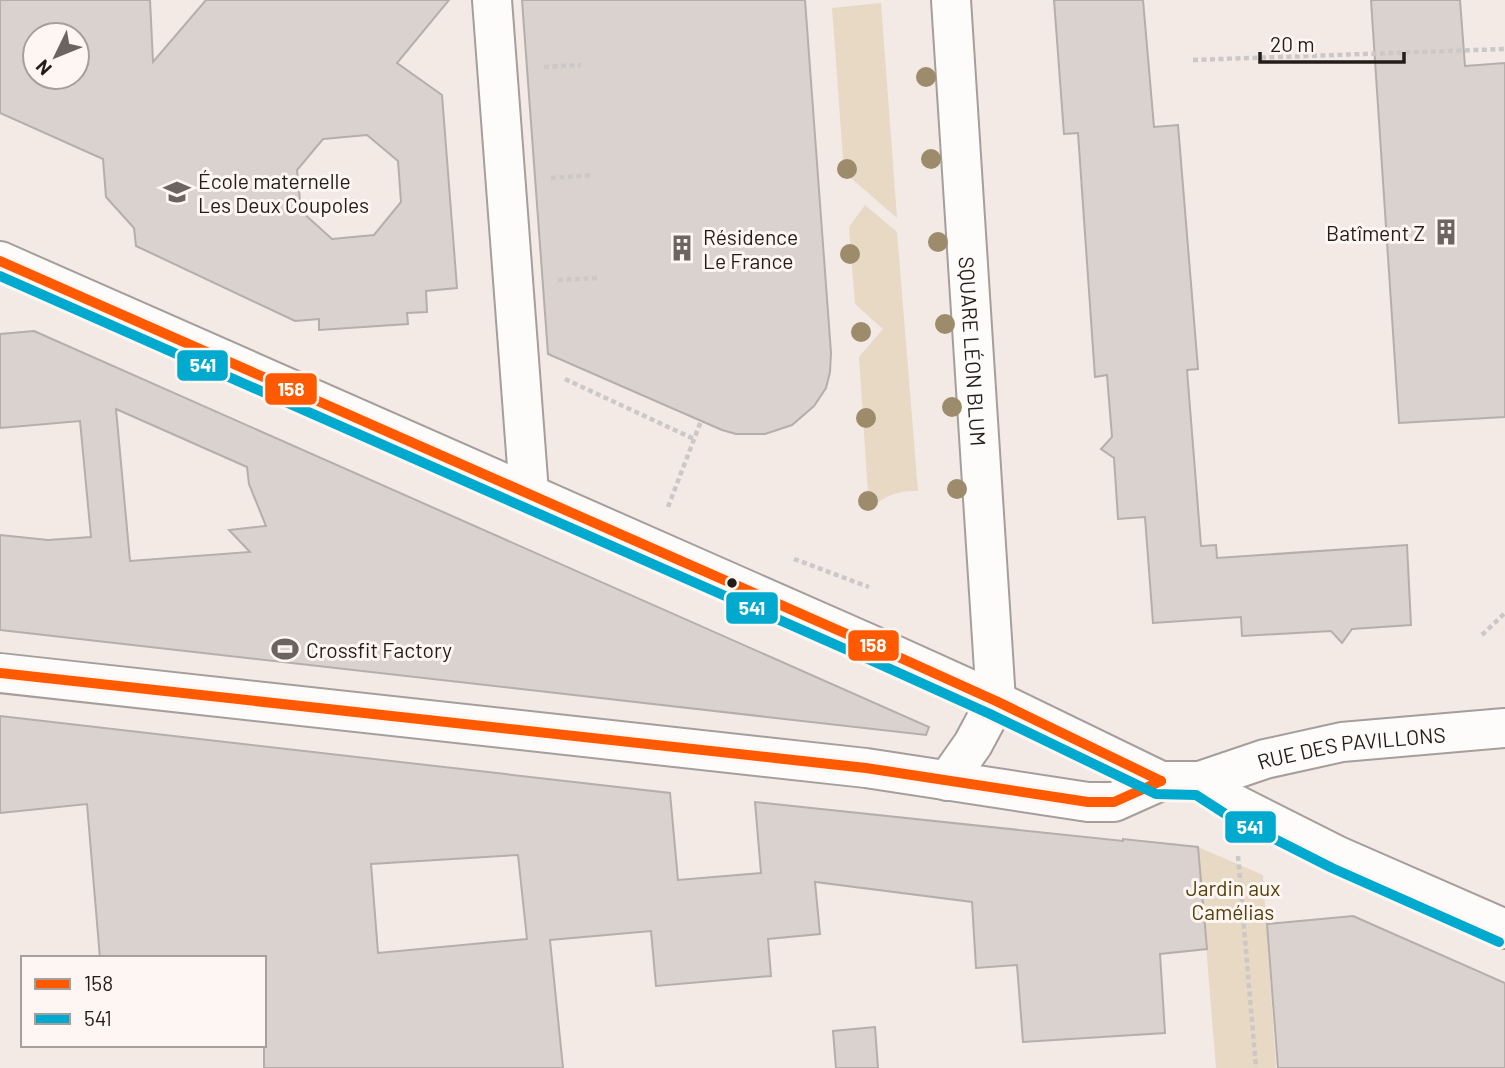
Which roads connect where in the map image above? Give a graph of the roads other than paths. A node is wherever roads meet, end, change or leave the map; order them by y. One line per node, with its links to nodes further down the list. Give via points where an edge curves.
1 (492, 0): 4 (street)
2 (951, 0): 6 (street, SQUARE LÉON BLUM)
3 (0, 261): 4 (street)
4 (529, 493): 6 (street)
5 (0, 673): 8 (street)
6 (996, 701): 8 (street); 9 (street)
7 (1505, 728): 10 (street, RUE DES PAVILLONS, via 1342,742 1265,759)
8 (947, 780): 9 (street, via 1088,802 1114,802)
9 (1161, 781): 10 (street)
10 (1200, 782): 11 (street, via 1338,856)
11 (1505, 929)

